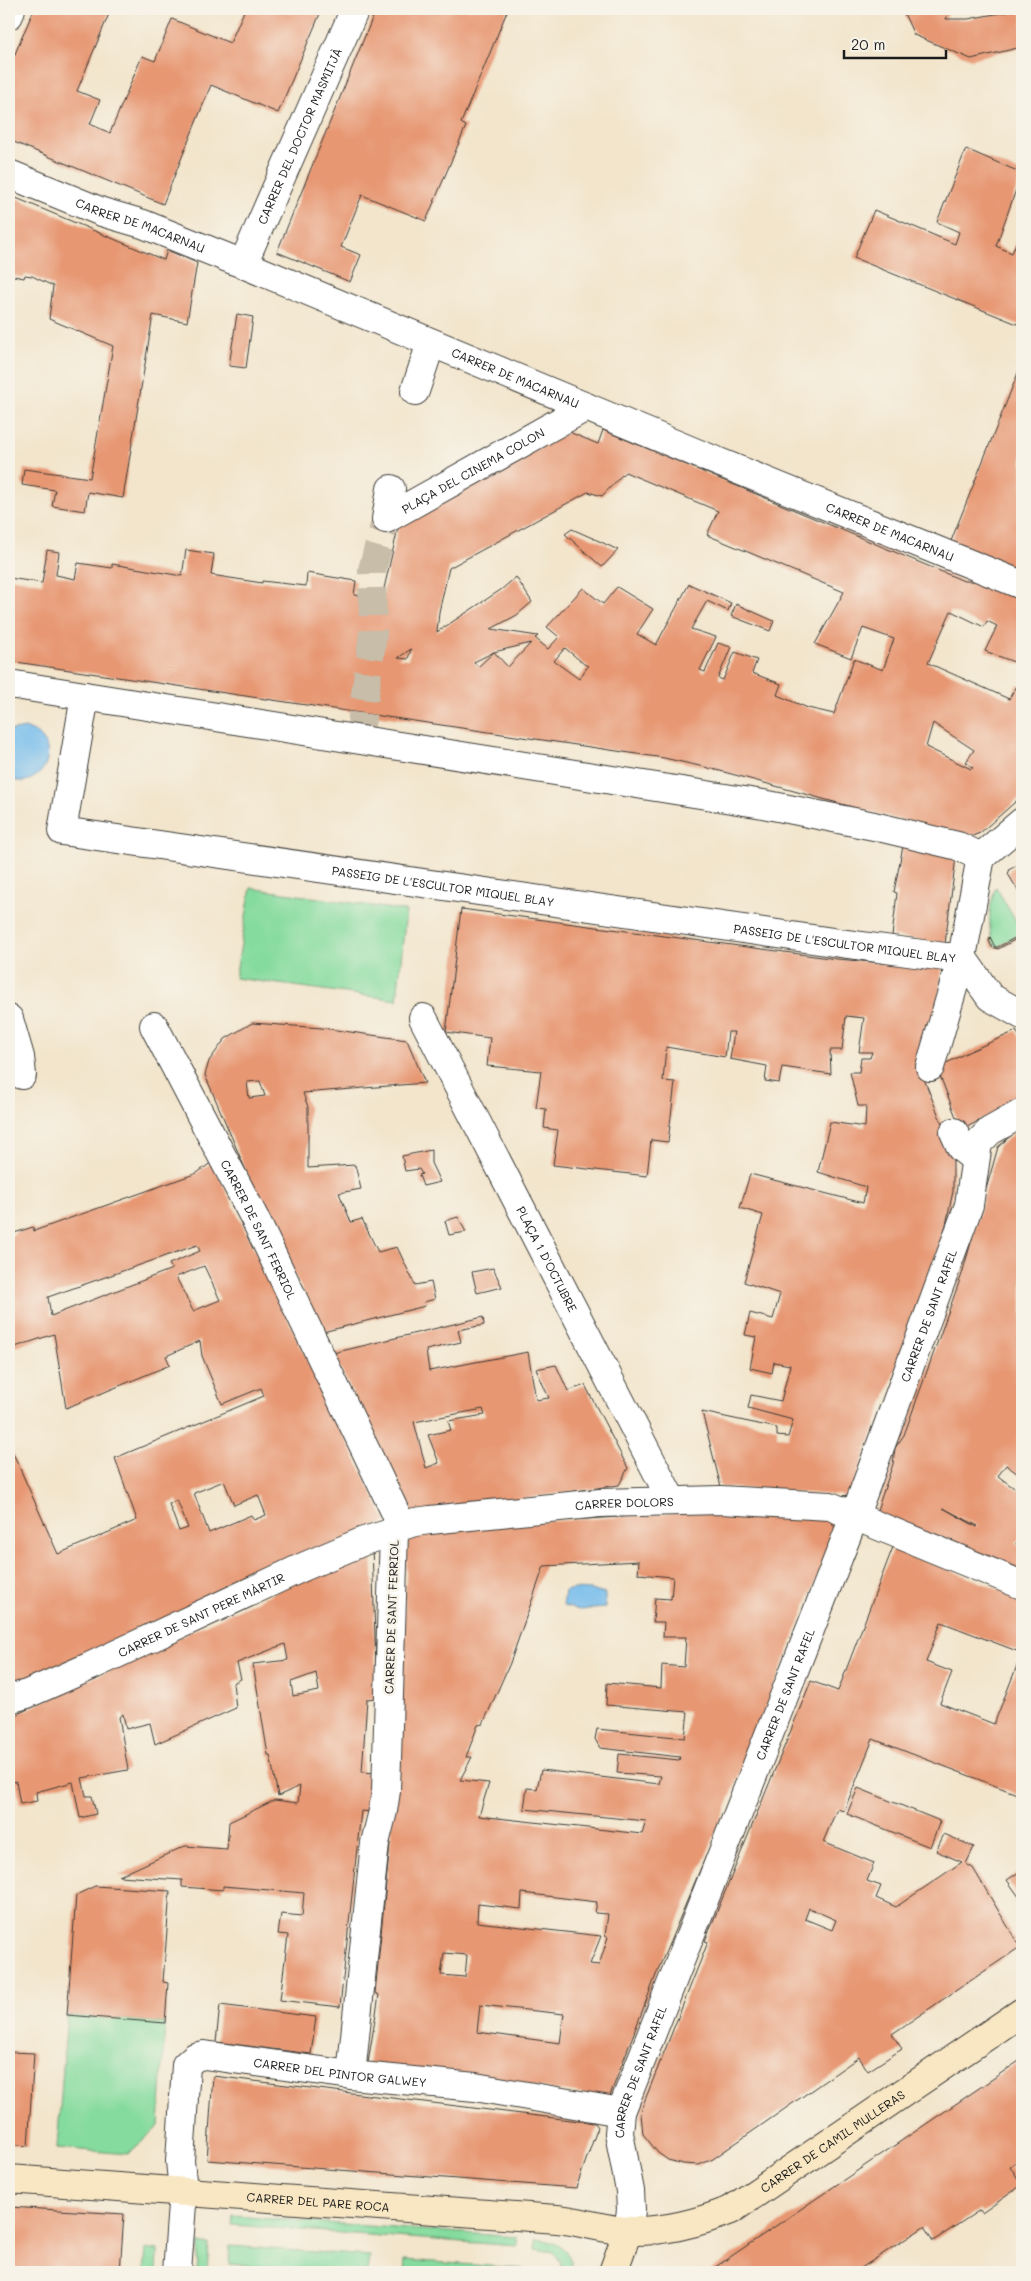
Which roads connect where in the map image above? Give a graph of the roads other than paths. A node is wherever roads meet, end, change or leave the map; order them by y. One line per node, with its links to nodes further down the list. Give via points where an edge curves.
1 (12, 9): 3 (street)
2 (355, 9): 5 (street, CARRER DEL DOCTOR MASMITJÀ)
3 (9, 15)
4 (9, 174): 5 (street, CARRER DE MACARNAU)
5 (243, 264): 6 (street, CARRER DE MACARNAU)
6 (431, 343): 7 (street); 8 (street, CARRER DE MACARNAU)
7 (415, 391)
8 (586, 407): 9 (street, PLAÇA DEL CINEMA COLON, via 386,519); 10 (street, CARRER DE MACARNAU)
9 (391, 489)
10 (1022, 585)
11 (9, 684): 12 (street)
12 (85, 696): 14 (street, via 763,804 958,846); 15 (street, PASSEIG DE L'ESCULTOR MIQUEL BLAY, via 62,832 831,942)
13 (1022, 822): 14 (street)
14 (981, 857): 15 (street)
15 (962, 957): 16 (street, via 990,997); 20 (street)
16 (1022, 1016)
17 (422, 1018): 25 (street, PLAÇA 1 D'OCTUBRE)
18 (9, 1019): 21 (street)
19 (154, 1026): 27 (street, CARRER DE SANT FERRIOL, via 255,1219 397,1512)
20 (930, 1067)
21 (22, 1075)
22 (1022, 1113): 24 (street, CARRER DE SANT RAFEL, via 982,1138)
23 (954, 1132): 24 (street, via 961,1148)
24 (975, 1159): 26 (street, CARRER DE SANT RAFEL, via 969,1205)
25 (672, 1501): 26 (street, CARRER DOLORS, via 821,1505); 27 (street, CARRER DOLORS, via 600,1503 430,1520 402,1526)
26 (855, 1515): 28 (street, CARRER DOLORS); 32 (street, CARRER DE SANT RAFEL)
27 (394, 1532): 29 (street, CARRER DE SANT PERE MÀRTIR, via 302,1567 91,1666); 31 (street, CARRER DE SANT FERRIOL, via 386,1791 375,1843)
28 (1022, 1585)
29 (9, 1699)
30 (1022, 2012): 35 (main road, CARRER DE CAMIL MULLERAS, via 731,2210 684,2226)
31 (351, 2075): 32 (street, CARRER DEL PINTOR GALWEY, via 474,2087); 34 (street, CARRER DEL PINTOR GALWEY, via 204,2055 195,2057 186,2066 180,2150)
32 (622, 2112): 35 (street, CARRER DE SANT RAFEL, via 619,2133 630,2190)
33 (9, 2179): 34 (main road, CARRER DEL PARE ROCA)
34 (183, 2191): 35 (main road, CARRER DEL PARE ROCA, via 557,2219); 36 (street)
35 (628, 2231): 37 (main road)
36 (177, 2272)
37 (613, 2272)

